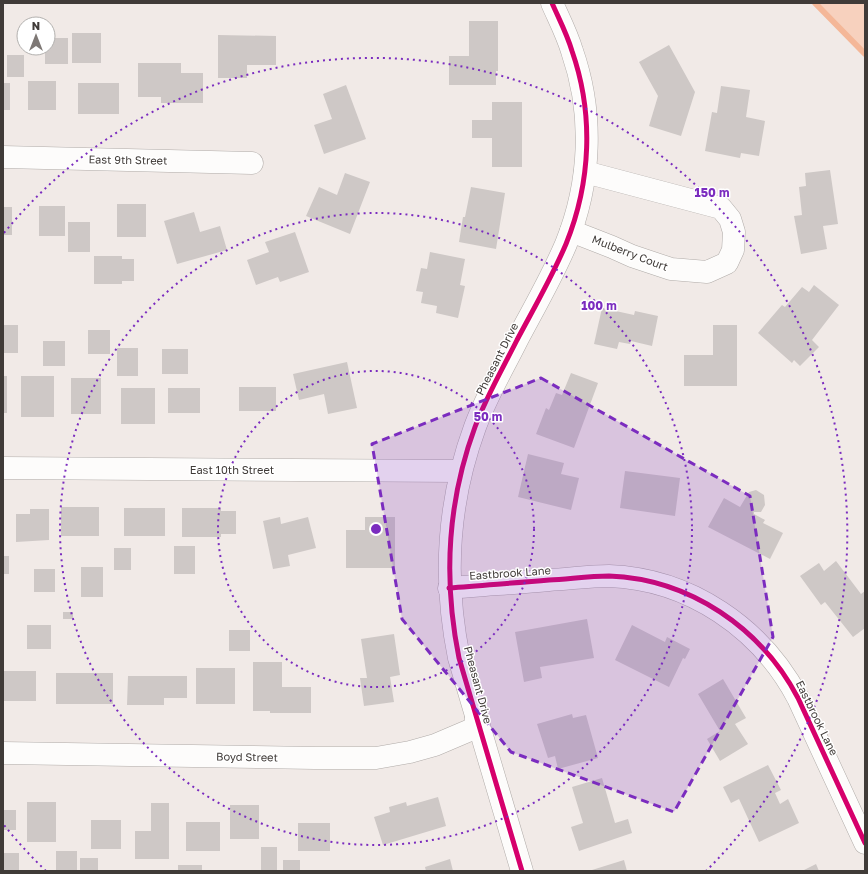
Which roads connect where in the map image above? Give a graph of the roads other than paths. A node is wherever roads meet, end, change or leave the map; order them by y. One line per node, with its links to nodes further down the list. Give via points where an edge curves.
1 (552, 3): 4 (street, Pheasant Drive, via 573,51 582,88 587,125)
2 (3, 157): 3 (street, East 9th Street)
3 (252, 163)
4 (585, 172): 5 (street, Pheasant Drive); 5 (street, Mulberry Court, via 721,208 730,219 734,232 733,250 727,263 707,272 671,269)
5 (571, 231): 7 (street, Pheasant Drive, via 486,400)
6 (3, 468): 7 (street, East 10th Street)
7 (461, 471): 8 (street, Pheasant Drive, via 451,527)
8 (449, 588): 9 (street, Pheasant Drive, via 457,652); 11 (street, Eastbrook Lane, via 610,576 674,589 722,613 758,642 787,678)
9 (476, 717): 10 (street, Boyd Street, via 475,728 451,739 410,752 376,758); 12 (street, Pheasant Drive)
10 (3, 753)
11 (865, 843)
12 (522, 871)

